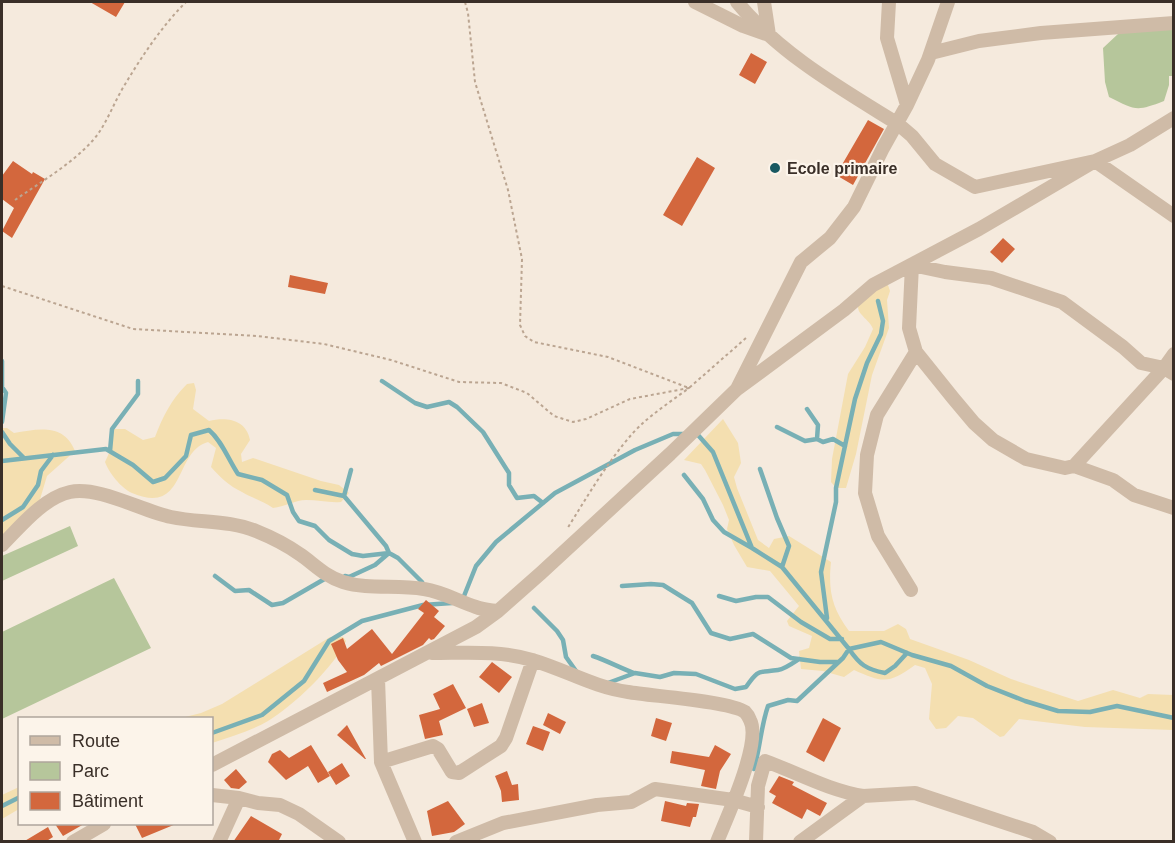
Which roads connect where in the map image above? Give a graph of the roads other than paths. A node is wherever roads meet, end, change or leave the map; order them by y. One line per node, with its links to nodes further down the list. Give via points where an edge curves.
1 (695, 2): 7 (street)
2 (737, 2): 7 (street)
3 (764, 2): 7 (street)
4 (889, 2): 9 (street, via 887,38)
5 (948, 2): 8 (street)
6 (1173, 23): 8 (street, via 1041,33 979,41)
7 (768, 35): 11 (street, via 798,60)
8 (931, 53): 9 (street)
9 (907, 105): 11 (street)
10 (1173, 118): 12 (street)
11 (898, 124): 12 (street, via 935,164 975,187); 18 (street, via 854,207 830,237 801,262)
12 (1095, 161): 13 (street); 14 (street)
13 (1173, 216)
14 (912, 265): 15 (street, via 909,328); 17 (street, via 991,278 1062,302 1141,363); 18 (street, via 873,285)
15 (916, 352): 19 (street, via 974,423 993,440 1026,459 1065,468); 22 (street, via 876,415 867,455 865,493 879,536)
16 (1173, 354): 17 (street)
17 (1169, 371): 19 (street)
18 (736, 390): 23 (street)
19 (1074, 466): 20 (street, via 1113,480 1134,495)
20 (1173, 508)
21 (2, 544): 23 (street, via 48,502 70,492 89,493 171,517 210,520 254,530 342,582 426,589)
22 (911, 590)
23 (498, 611): 24 (street)
24 (427, 653): 25 (street, via 496,652); 26 (street)
25 (533, 660): 27 (street, via 501,746 459,773 452,772 433,746); 32 (street, via 596,686 745,712 751,721 752,744)
26 (378, 679): 27 (street); 28 (street)
27 (381, 762): 39 (street)
28 (213, 764)
29 (213, 795): 31 (street)
30 (863, 796): 33 (street, via 822,786 765,761 758,786); 35 (street, via 915,793); 43 (street)
31 (239, 798): 37 (street); 38 (street, via 280,805)
32 (733, 800): 33 (street); 40 (street, via 655,789 631,802 503,823); 41 (street)
33 (758, 807): 42 (street)
34 (102, 825): 36 (street)
35 (1033, 837): 44 (street)
36 (73, 842)
37 (219, 842)
38 (339, 842)
39 (415, 842)
40 (456, 842)
41 (717, 842)
42 (756, 842)
43 (800, 842)
44 (1050, 842)

